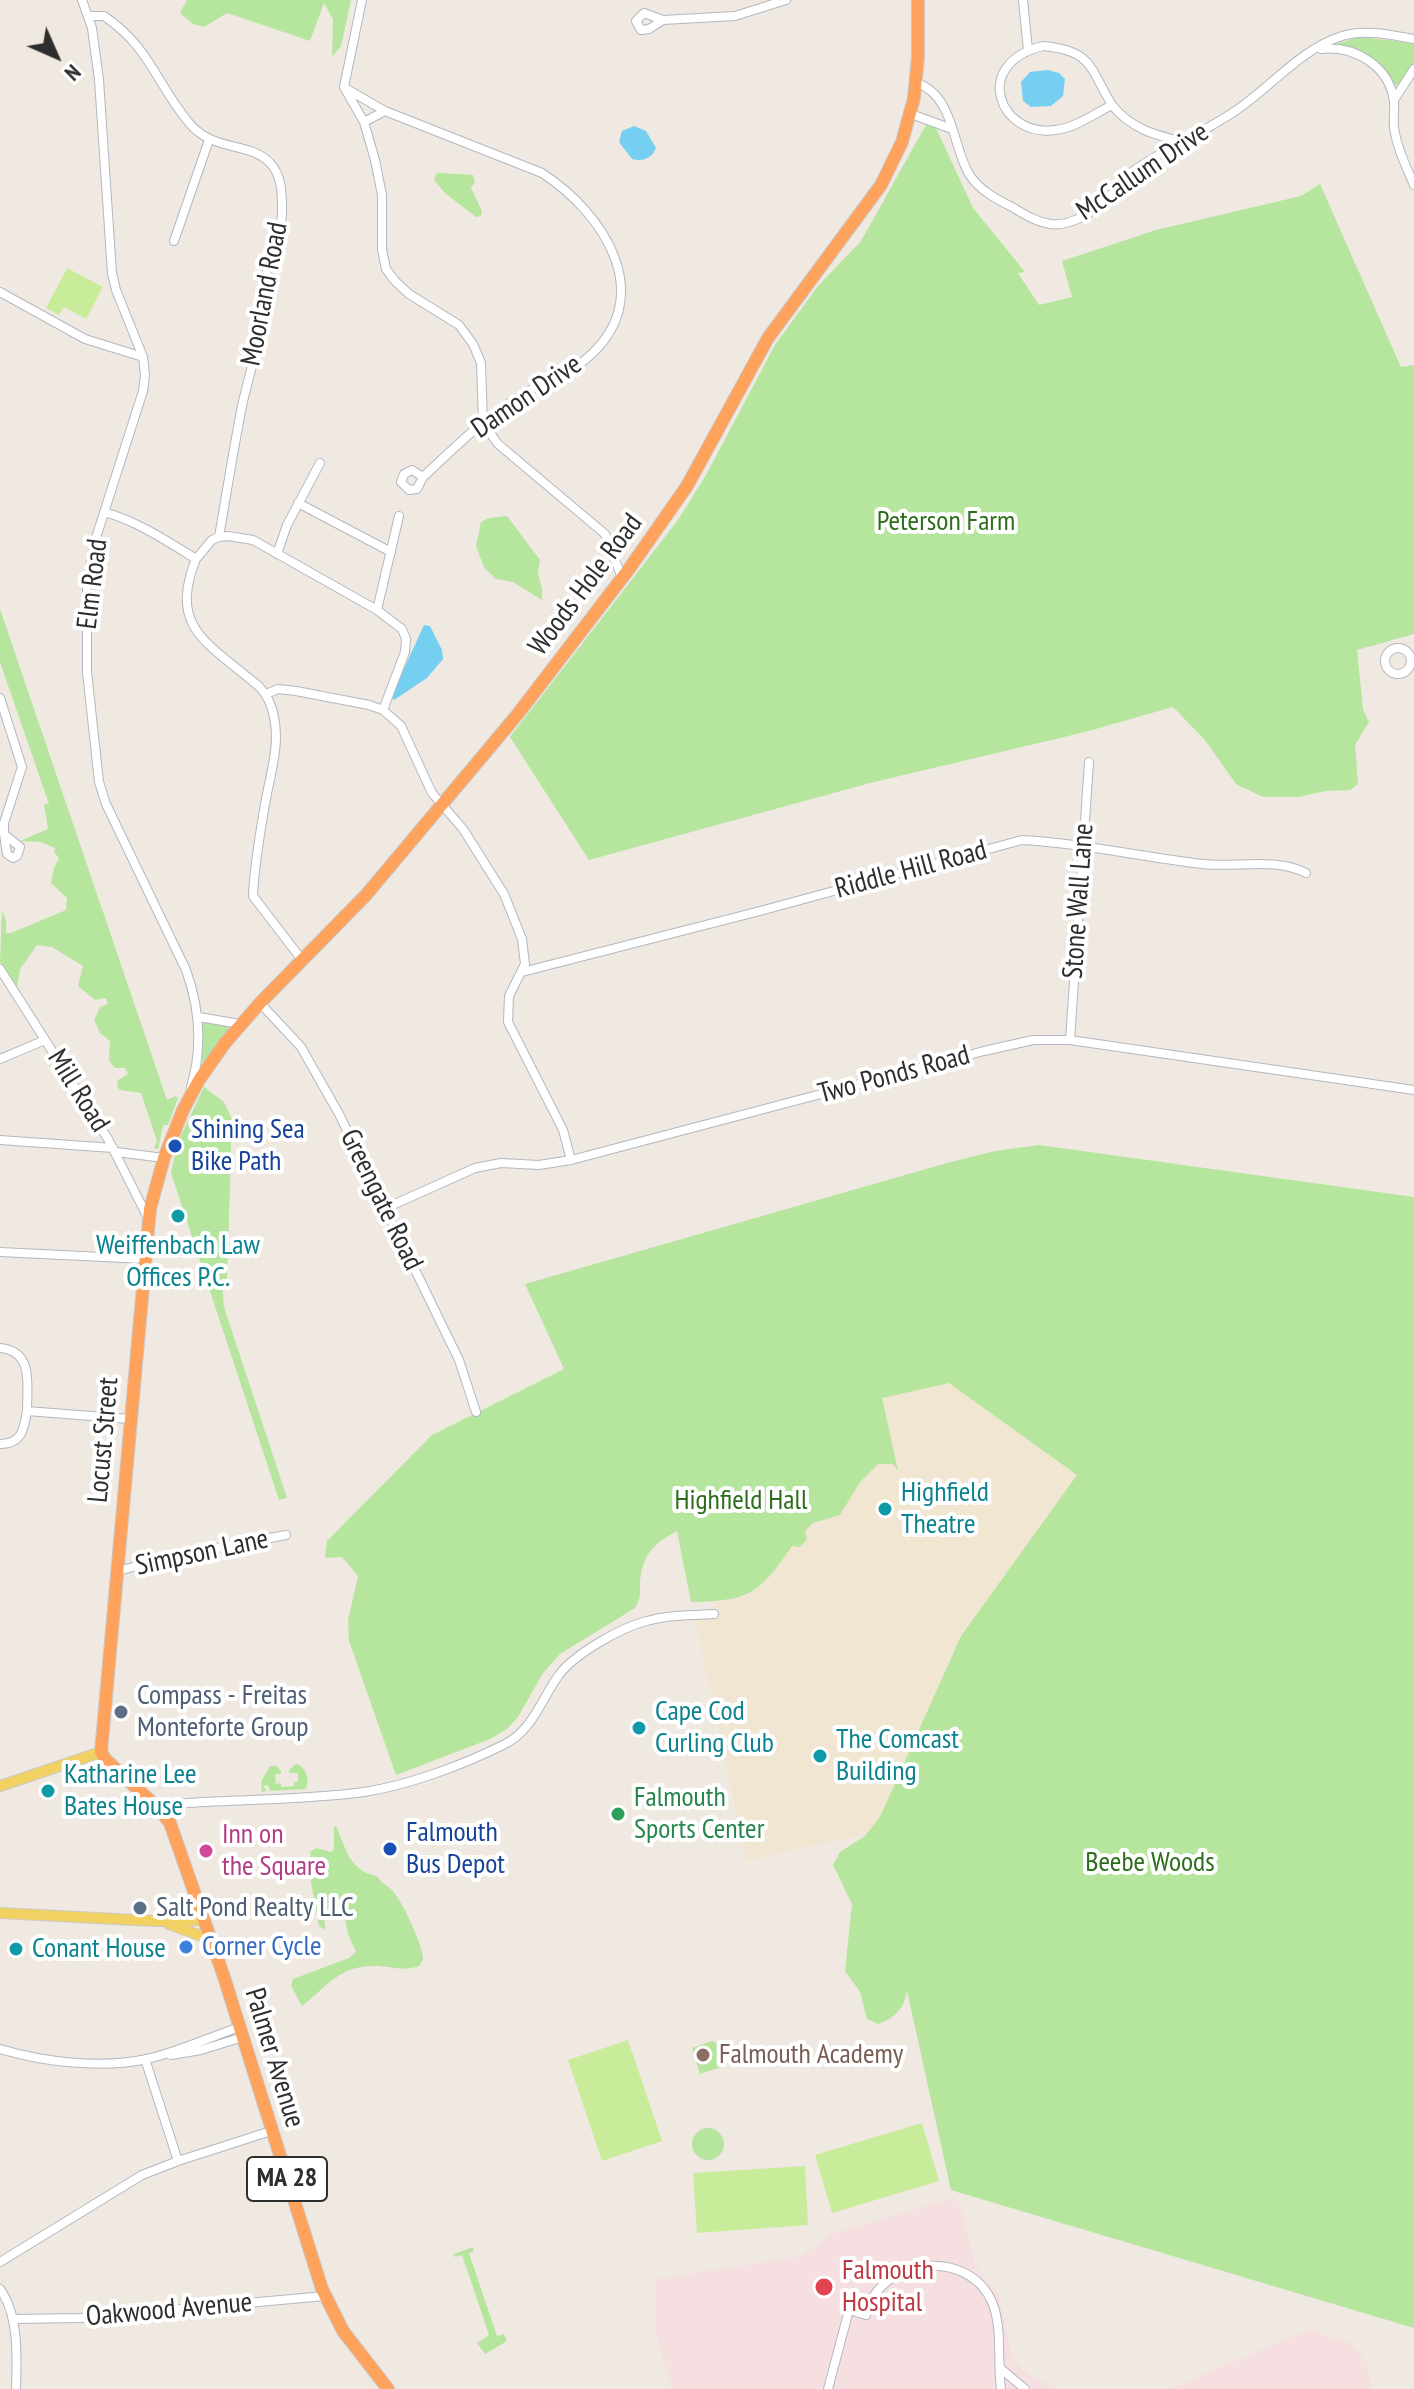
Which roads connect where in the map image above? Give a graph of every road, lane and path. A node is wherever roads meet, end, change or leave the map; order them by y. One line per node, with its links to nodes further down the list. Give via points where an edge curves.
1 (82, 0): 6 (street, Elm Road)
2 (362, 0): 13 (street)
3 (786, 0): 7 (street, via 735,16)
4 (918, 0): 12 (highway, Woods Hole Road)
5 (1023, 0): 9 (street)
6 (89, 16): 20 (street, Moorland Road, via 104,16 135,42 179,110); 25 (street, Elm Road, via 99,80 112,273)
7 (663, 20)
8 (1414, 39): 10 (street, McCallum Drive, via 1350,34)
9 (1028, 50): 15 (street, via 1043,46 1077,53 1099,77); 15 (street, via 1004,68 999,81 1003,104 1018,122 1059,130)
10 (1314, 50): 14 (street, via 1341,49 1364,57); 21 (street, McCallum Drive, via 1242,107)
11 (1414, 69): 14 (street)
12 (917, 83): 17 (highway, Woods Hole Road); 19 (street, McCallum Drive, via 935,93)
13 (344, 87): 16 (street, Damon Drive); 18 (street)
14 (1394, 100): 22 (street, via 1394,132)
15 (1112, 105): 21 (street, via 1147,133)
16 (385, 111): 18 (street); 26 (street, Damon Drive, via 542,173 566,189 593,218 622,279 617,320 586,359)
17 (911, 114): 19 (street); 36 (highway, Woods Hole Road, via 881,185 768,338 687,486)
18 (364, 122): 26 (street, via 382,195 386,269 409,294 459,325 473,344 481,363)
19 (952, 129): 21 (street, McCallum Drive, via 964,165 980,187 1052,224 1066,224 1088,213 1127,176)
20 (209, 140): 23 (street); 32 (street, Moorland Road, via 270,162 282,203)
21 (1184, 142)
22 (1414, 185)
23 (174, 241)
24 (0, 292): 25 (street, via 85,339)
25 (143, 357): 30 (street, Elm Road, via 143,391)
26 (483, 423): 28 (street, Damon Drive); 36 (street, via 498,444 605,534)
27 (320, 463): 29 (street)
28 (423, 477)
29 (298, 503): 33 (street); 34 (street)
30 (104, 512): 35 (street); 50 (street, Elm Road, via 89,562 85,610 99,782 186,970)
31 (399, 516): 33 (street)
32 (219, 537): 34 (street, via 253,540); 35 (street)
33 (391, 552): 37 (street)
34 (277, 554): 37 (street)
35 (196, 559): 38 (street, via 189,575 193,629)
36 (622, 578): 42 (highway, Woods Hole Road)
37 (377, 610): 40 (street, via 402,629 406,639)
38 (266, 694): 40 (street, via 296,691); 46 (street, via 276,738 253,896)
39 (0, 698): 43 (street, via 22,767)
40 (383, 710): 42 (street, via 401,726)
41 (1089, 762): 44 (street, Stone Wall Lane)
42 (441, 805): 46 (highway, Woods Hole Road, via 366,895); 48 (street, via 463,829 504,894 522,939)
43 (4, 834)
44 (1082, 848): 45 (street, Riddle Hill Road, via 1206,864 1283,865); 48 (street, Riddle Hill Road, via 1022,840); 53 (street, Stone Wall Lane)
45 (1306, 873)
46 (302, 960): 49 (highway, Woods Hole Road)
47 (0, 969): 52 (street, Mill Road)
48 (522, 972): 61 (street, via 509,996 508,1022 563,1130)
49 (260, 1003): 51 (highway, Woods Hole Road); 62 (street, Greengate Road, via 314,1066)
50 (199, 1017): 51 (street); 56 (street, Elm Road, via 197,1060)
51 (240, 1024): 56 (highway, Woods Hole Road)
52 (45, 1040): 54 (street); 59 (street, Mill Road)
53 (1070, 1040): 55 (street, Two Ponds Road); 61 (street, Two Ponds Road, via 1033,1040 985,1050)
54 (0, 1059)
55 (1414, 1090)
56 (183, 1110): 57 (highway, Woods Hole Road)
57 (173, 1134): 60 (highway, Locust Street)
58 (0, 1140): 59 (street)
59 (114, 1150): 60 (street); 63 (street, Mill Road)
60 (164, 1158): 63 (highway, Locust Street)
61 (571, 1160): 62 (street, Two Ponds Road, via 475,1168)
62 (386, 1208): 68 (street, Greengate Road, via 459,1360)
63 (148, 1218): 65 (highway, Locust Street)
64 (0, 1252): 65 (street)
65 (144, 1259): 69 (highway, Locust Street)
66 (0, 1348): 67 (street, via 19,1354 25,1363)
67 (27, 1411): 69 (street); 70 (street, via 19,1438)
68 (476, 1412)
69 (130, 1419): 72 (highway, Locust Street)
70 (0, 1444)
71 (286, 1535): 72 (street, Simpson Lane)
72 (118, 1571): 74 (highway, Locust Street)
73 (714, 1614): 76 (street, via 646,1621 606,1639 563,1670 534,1717 511,1741 459,1765 360,1792)
74 (101, 1752): 75 (main road); 76 (highway, MA 28)
75 (0, 1786)
76 (158, 1808): 78 (highway, MA 28, via 170,1823)
77 (0, 1913): 79 (main road)
78 (205, 1920): 79 (main road); 80 (highway, MA 28)
79 (155, 1921): 80 (main road)
80 (212, 1940): 81 (highway, Palmer Avenue / MA 28)
81 (242, 2032): 83 (street); 84 (highway, Palmer Avenue / MA 28)
82 (0, 2049): 83 (street, via 60,2061)
83 (148, 2059): 85 (street)
84 (271, 2131): 85 (street); 88 (highway, Palmer Avenue / MA 28)
85 (178, 2161): 86 (street, via 142,2175)
86 (0, 2262)
87 (0, 2289): 89 (street)
88 (325, 2296): 89 (street, Oakwood Avenue, via 81,2318); 92 (highway, Palmer Avenue / MA 28, via 350,2341)
89 (13, 2319): 91 (street)
90 (1000, 2367): 93 (street, via 996,2323 986,2293 957,2271 920,2266 887,2281 871,2299 866,2315 849,2310); 94 (street); 95 (street)
91 (16, 2389)
92 (388, 2389)
93 (828, 2389)
94 (1001, 2389)
95 (1025, 2389)

